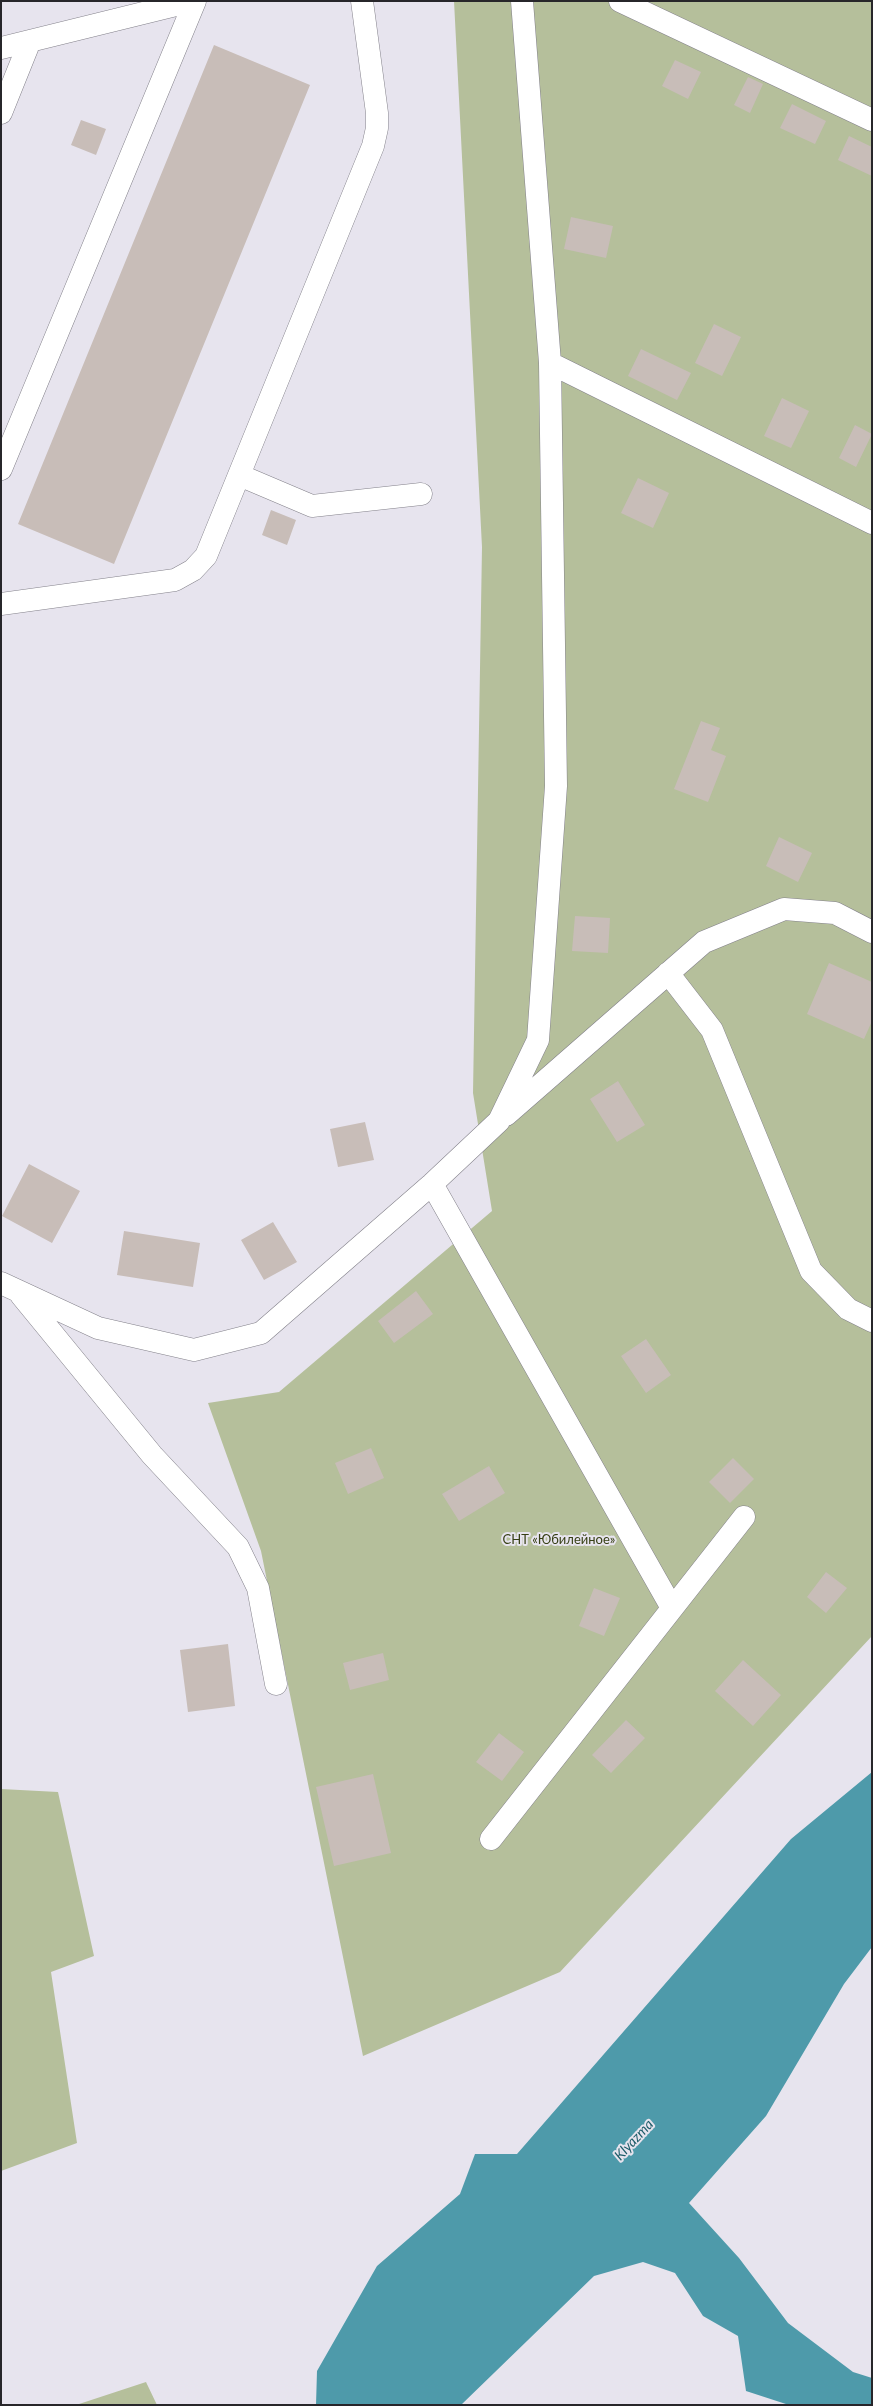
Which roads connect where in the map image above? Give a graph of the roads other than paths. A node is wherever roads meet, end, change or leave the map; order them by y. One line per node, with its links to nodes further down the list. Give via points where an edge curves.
1 (193, 1): 5 (street); 10 (street)
2 (362, 1): 11 (street, via 378,128 373,146)
3 (522, 1): 9 (street)
4 (620, 1): 8 (street)
5 (30, 41): 6 (street); 7 (street)
6 (1, 48)
7 (1, 113)
8 (872, 120)
9 (550, 363): 13 (street); 17 (street, via 555,794 538,1040)
10 (1, 469)
11 (239, 475): 12 (street, via 312,506); 14 (street, via 206,556 193,570 175,580)
12 (421, 494)
13 (872, 523)
14 (1, 604)
15 (872, 932): 16 (street, via 835,913 784,909 704,942)
16 (668, 973): 17 (street); 20 (street, via 712,1030 812,1271 848,1309)
17 (499, 1121): 18 (street)
18 (432, 1184): 19 (street, via 261,1333 194,1350 98,1328); 22 (street)
19 (9, 1287): 23 (street, via 152,1455 238,1547 258,1588)
20 (872, 1321)
21 (744, 1517): 22 (street)
22 (672, 1608): 24 (street)
23 (276, 1684)
24 (491, 1839)

